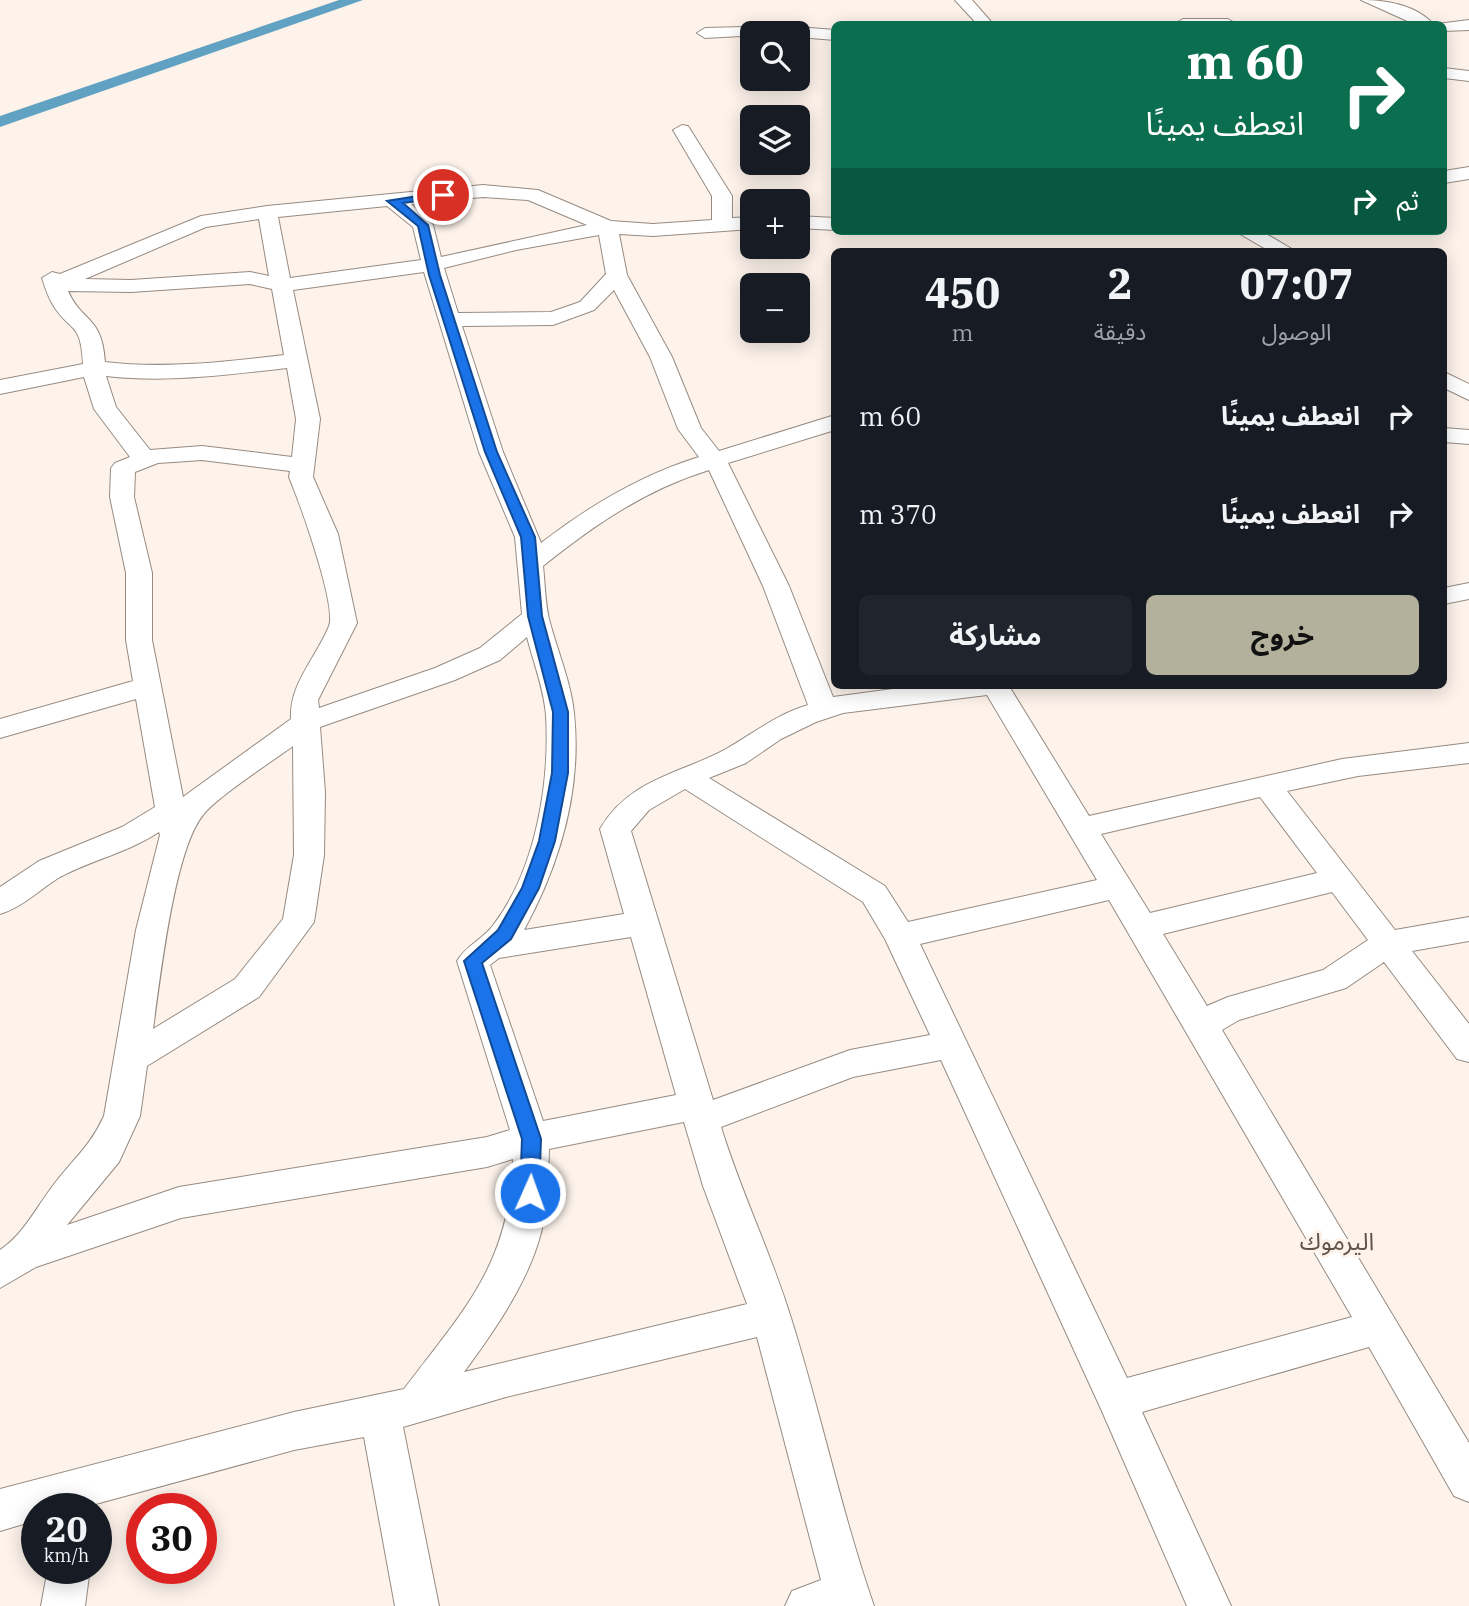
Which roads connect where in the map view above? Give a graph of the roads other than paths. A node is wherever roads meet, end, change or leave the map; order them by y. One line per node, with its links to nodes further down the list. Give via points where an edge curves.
1 (963, 0): 4 (street)
2 (1369, 0): 6 (street)
3 (1224, 5): 5 (street)
4 (982, 21)
5 (1241, 21)
6 (1420, 21)
7 (1469, 24): 8 (street)
8 (1447, 26)
9 (705, 33): 10 (street)
10 (831, 35)
11 (682, 130): 19 (street, via 722,196)
12 (1469, 173): 13 (street)
13 (1447, 177)
14 (392, 201): 15 (street); 20 (street, via 483,191 531,194); 23 (street, via 423,225)
15 (267, 212): 25 (street, via 201,222); 26 (street)
16 (810, 222): 17 (street)
17 (831, 223)
18 (740, 224): 19 (street)
19 (722, 225): 20 (street, via 653,230)
20 (608, 227): 23 (street); 24 (street)
21 (1253, 235): 22 (street)
22 (1281, 248)
23 (432, 265): 26 (street); 27 (street)
24 (617, 275): 27 (street, via 587,306 553,319); 36 (street, via 661,357 690,429)
25 (53, 281): 26 (street, via 131,286 250,278); 29 (street, via 63,304 85,324 93,344)
26 (281, 285): 28 (street)
27 (449, 320): 39 (street, via 491,452 528,537)
28 (294, 360): 29 (street, via 224,369 131,372); 38 (street, via 308,419)
29 (94, 368): 31 (street); 37 (street, via 102,407 133,437)
30 (1447, 381): 32 (street)
31 (0, 387)
32 (1469, 393)
33 (831, 423): 36 (street)
34 (1447, 435): 35 (street)
35 (1469, 438)
36 (713, 459): 39 (street, via 592,515); 44 (street, via 776,586)
37 (144, 460): 38 (street, via 202,453); 41 (street, via 123,468 122,497 139,573 139,640)
38 (302, 465): 45 (street, via 301,477 325,534 344,623 304,700)
39 (530, 564): 40 (street)
40 (535, 616): 45 (street, via 490,654); 60 (street, via 560,712 560,773 547,841 531,888 505,934)
41 (147, 686): 46 (street); 50 (street)
42 (965, 689): 44 (street)
43 (997, 689): 51 (street)
44 (824, 710): 48 (street, via 771,733 736,756)
45 (306, 722): 50 (street); 64 (street, via 309,855 298,922 247,988)
46 (0, 729)
47 (1469, 753): 49 (street, via 1404,758)
48 (685, 776): 55 (street, via 638,803 615,829); 58 (street, via 874,894)
49 (1269, 788): 51 (street); 52 (street)
50 (179, 817): 54 (street, via 50,869); 64 (street, via 152,930)
51 (1082, 828): 53 (street)
52 (1339, 879): 56 (street); 59 (street)
53 (1118, 887): 56 (street); 58 (street)
54 (0, 902)
55 (642, 923): 60 (street); 65 (street)
56 (1143, 927): 61 (street)
57 (1469, 929): 59 (street)
58 (900, 936): 62 (street)
59 (1388, 943): 61 (street, via 1334,979 1228,1010); 63 (street)
60 (489, 947): 66 (street, via 472,961)
61 (1202, 1026): 69 (street)
62 (950, 1045): 65 (street, via 850,1064); 70 (street)
63 (1469, 1049)
64 (130, 1060): 67 (street, via 122,1116 106,1151)
65 (700, 1112): 66 (street, via 566,1129); 68 (street, via 721,1186)
66 (531, 1139): 67 (street, via 462,1157 178,1203); 71 (street, via 530,1193 520,1242 487,1310)
67 (12, 1262)
68 (771, 1316): 71 (street, via 506,1379); 78 (street)
69 (1379, 1327): 70 (street); 72 (street)
70 (1117, 1400): 77 (street)
71 (398, 1410): 73 (street, via 294,1432); 80 (street)
72 (1469, 1482)
73 (96, 1493)
74 (21, 1507): 75 (street)
75 (0, 1510)
76 (66, 1584): 79 (street)
77 (1202, 1589): 82 (street)
78 (849, 1600): 81 (street)
79 (63, 1606)
80 (417, 1606)
81 (807, 1606)
82 (1227, 1606)

